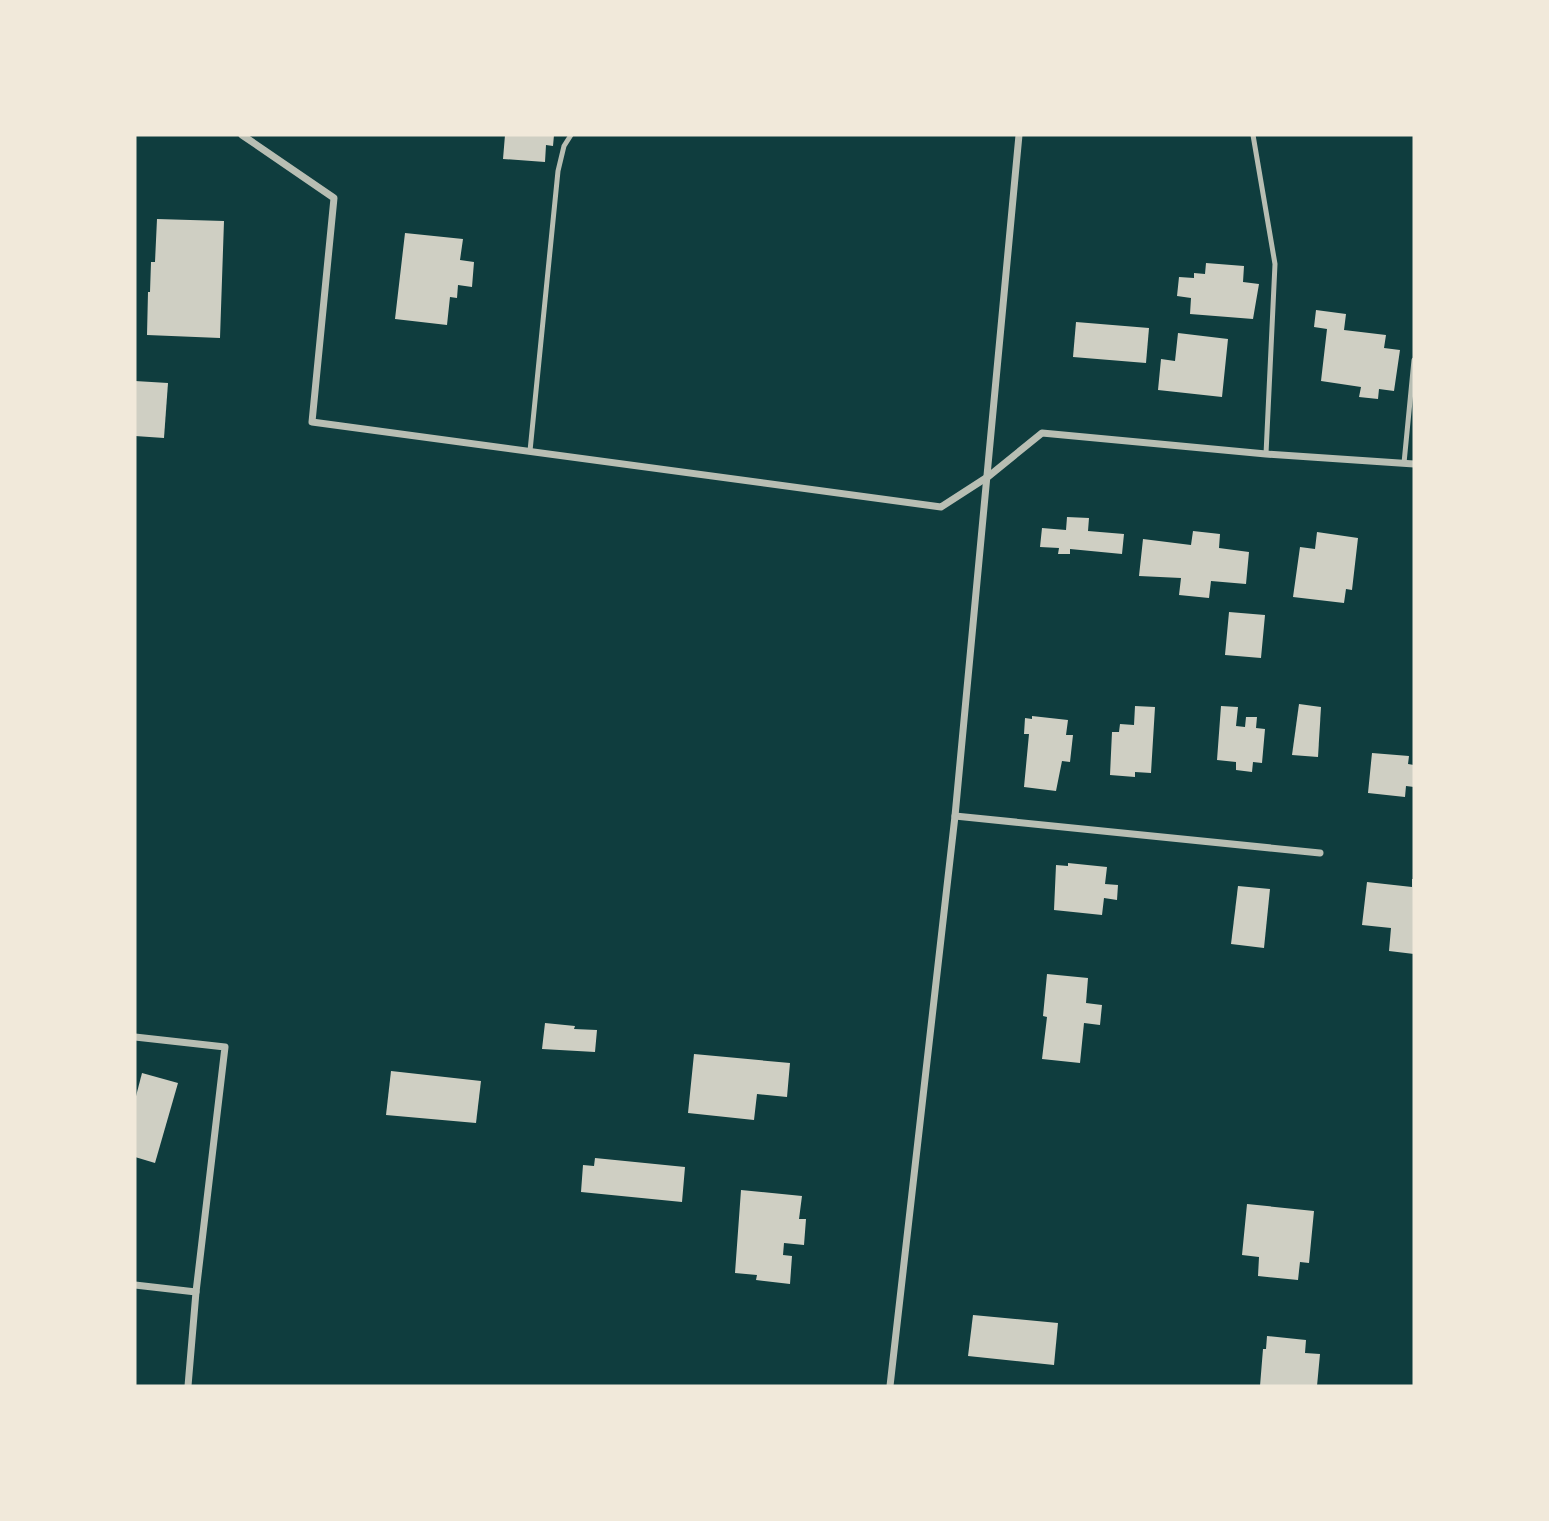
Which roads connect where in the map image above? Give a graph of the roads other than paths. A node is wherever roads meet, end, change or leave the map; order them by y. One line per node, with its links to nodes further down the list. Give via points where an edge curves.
1 (242, 135): 6 (street, via 334,198 312,422)
2 (571, 135): 6 (lane, via 558,171)
3 (1019, 135): 10 (street)
4 (1253, 135): 7 (lane, via 1275,264)
5 (1414, 360): 8 (lane)
6 (530, 451): 10 (street, via 941,507)
7 (1266, 454): 8 (street); 10 (street, via 1042,433)
8 (1404, 463): 9 (street)
9 (1414, 464)
10 (989, 476): 11 (street)
11 (955, 816): 12 (street); 17 (street)
12 (1320, 853)
13 (135, 1037): 15 (street, via 225,1047)
14 (135, 1285): 15 (street)
15 (196, 1292): 16 (street)
16 (188, 1386)
17 (890, 1386)

